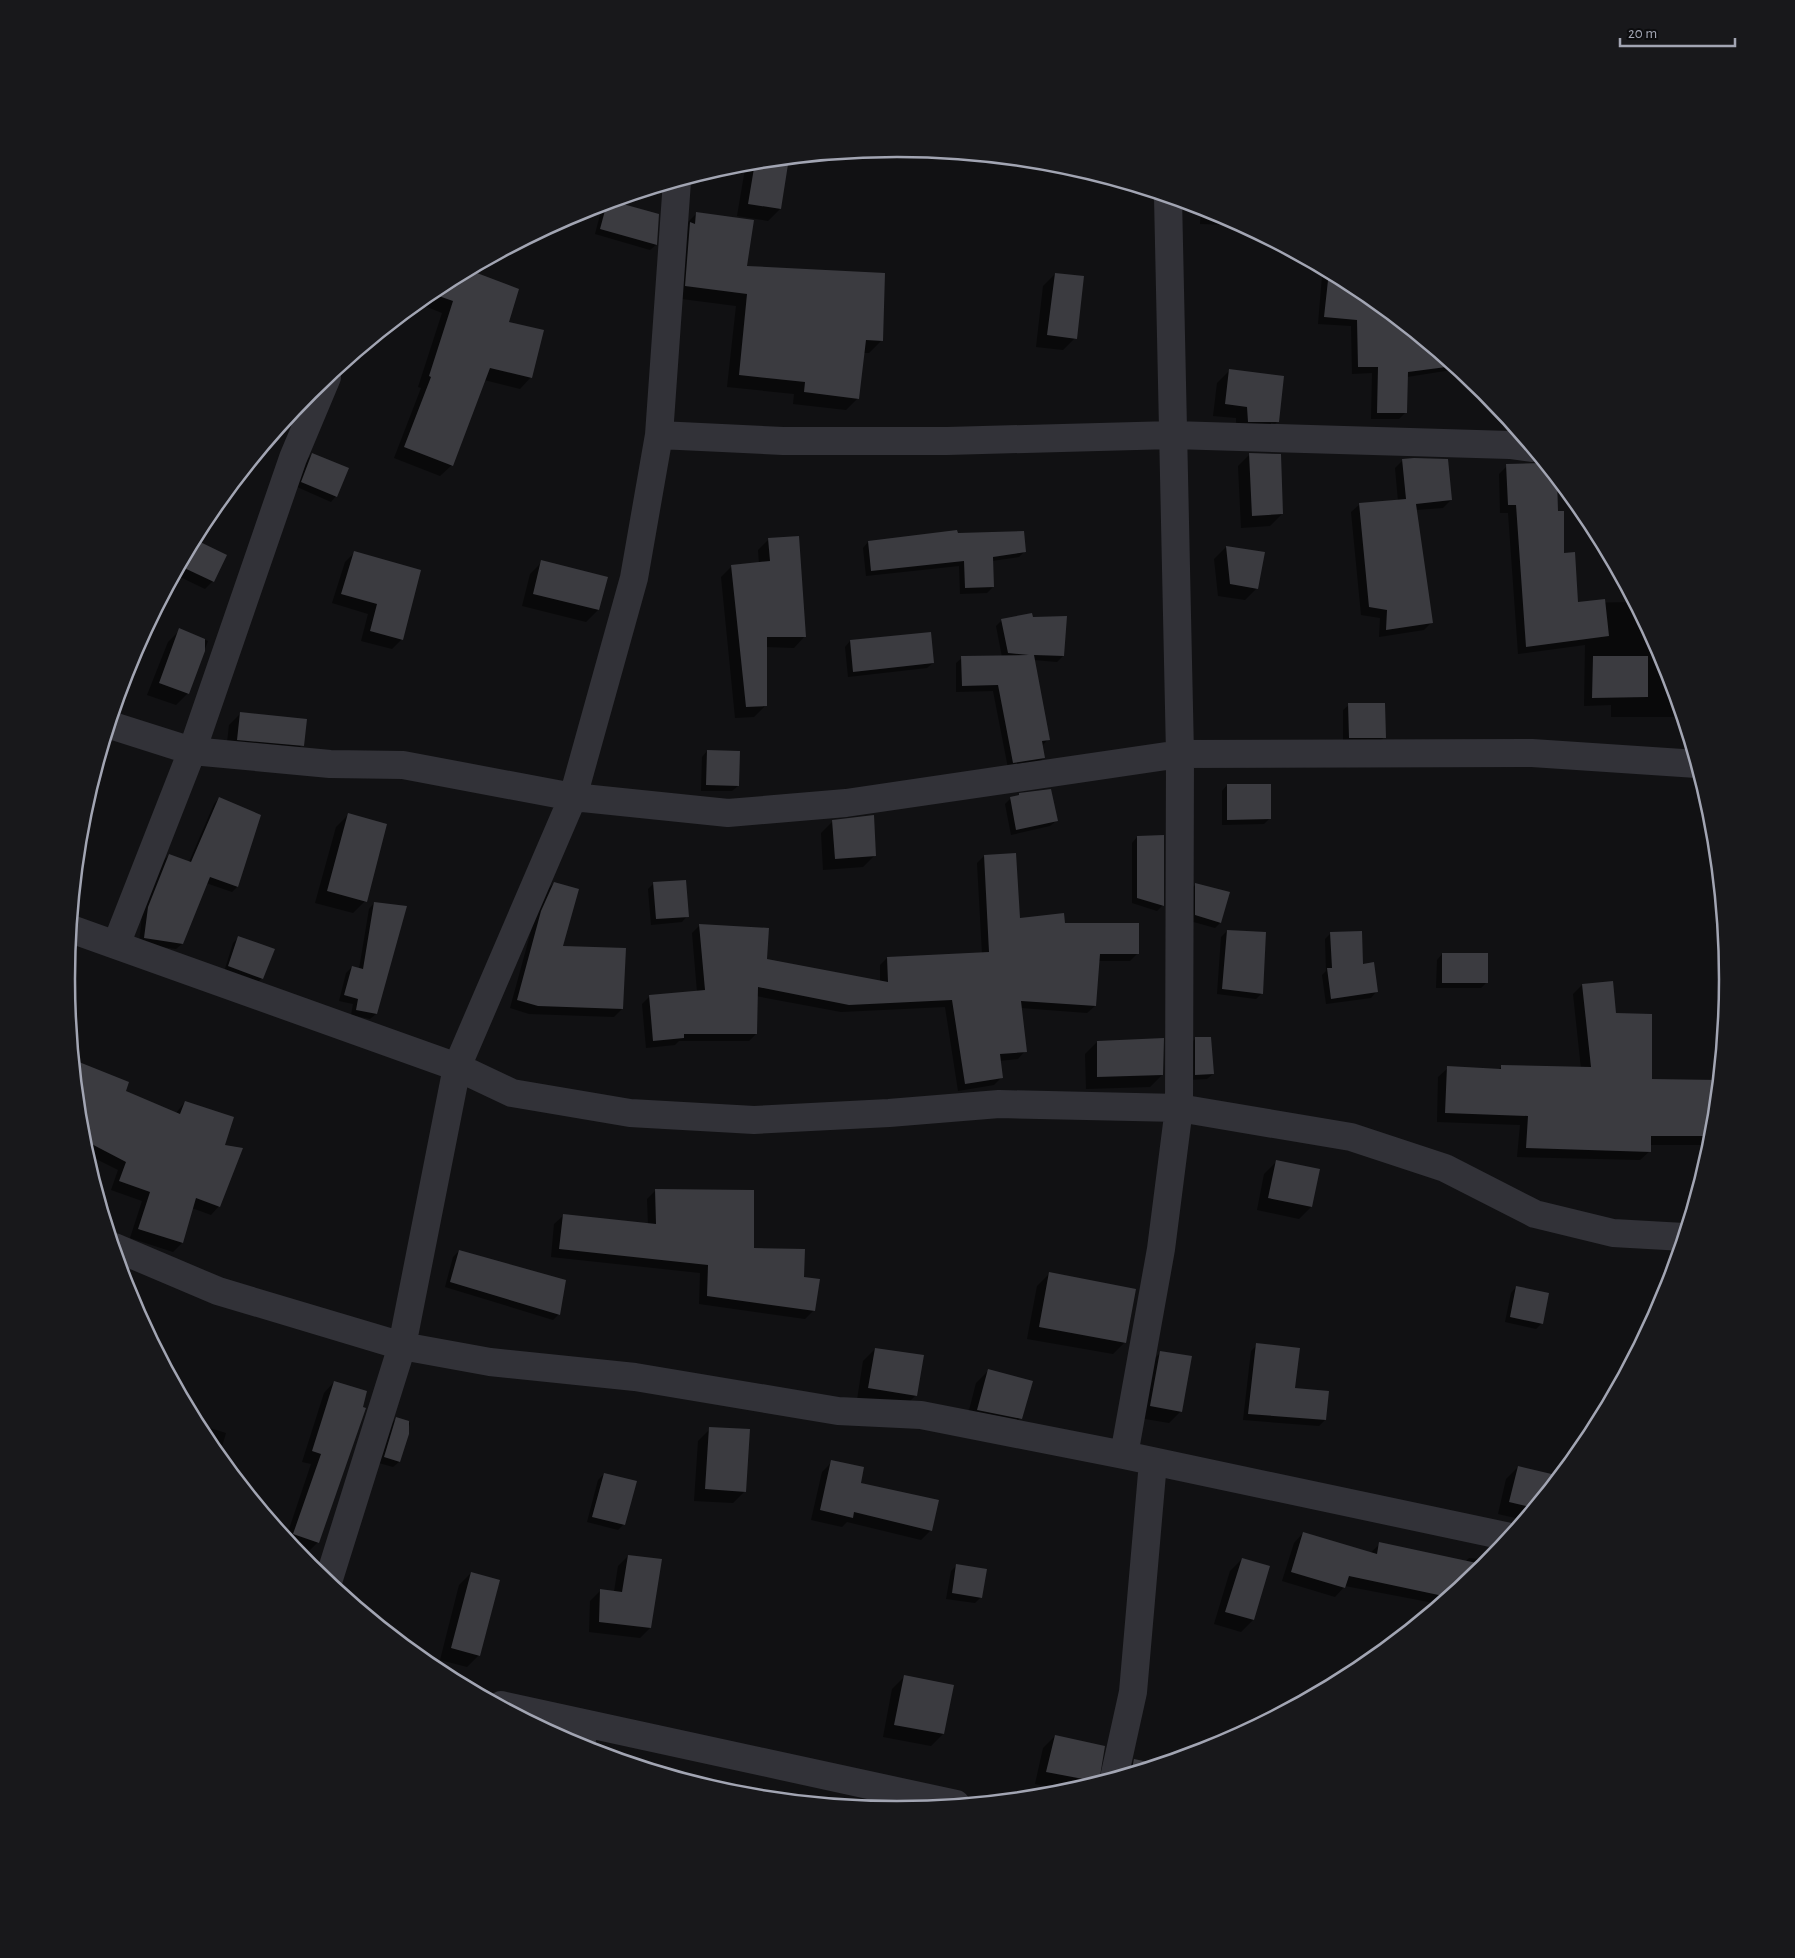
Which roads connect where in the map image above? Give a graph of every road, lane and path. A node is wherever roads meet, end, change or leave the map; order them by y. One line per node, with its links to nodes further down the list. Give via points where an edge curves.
1 (677, 187): 4 (street)
2 (1168, 202): 5 (street)
3 (320, 393): 8 (street, via 293,458)
4 (659, 435): 5 (street, via 783,441); 11 (street, via 634,578)
5 (1173, 435): 6 (street); 9 (street)
6 (1525, 447)
7 (115, 727): 8 (street)
8 (192, 751): 11 (street, via 330,764 404,765); 13 (street)
9 (1180, 754): 10 (street, via 1532,753); 11 (street, via 846,803 728,814); 15 (street)
10 (1691, 764)
11 (573, 797): 14 (street)
12 (77, 931): 13 (street)
13 (116, 945): 14 (street)
14 (457, 1067): 15 (street, via 512,1093 639,1113 754,1120 889,1114 998,1104); 18 (street)
15 (1179, 1108): 16 (street, via 1352,1137 1445,1168 1535,1214 1613,1233); 19 (street, via 1161,1249)
16 (1678, 1237)
17 (122, 1250): 18 (street, via 218,1291)
18 (402, 1346): 19 (street, via 490,1362 635,1377 838,1411 921,1415); 22 (street)
19 (1124, 1455): 20 (street)
20 (1153, 1462): 21 (street); 25 (street, via 1133,1692)
21 (1503, 1535)
22 (330, 1574)
23 (541, 1720): 24 (street)
24 (583, 1736): 26 (street)
25 (1115, 1771)
26 (937, 1801)

